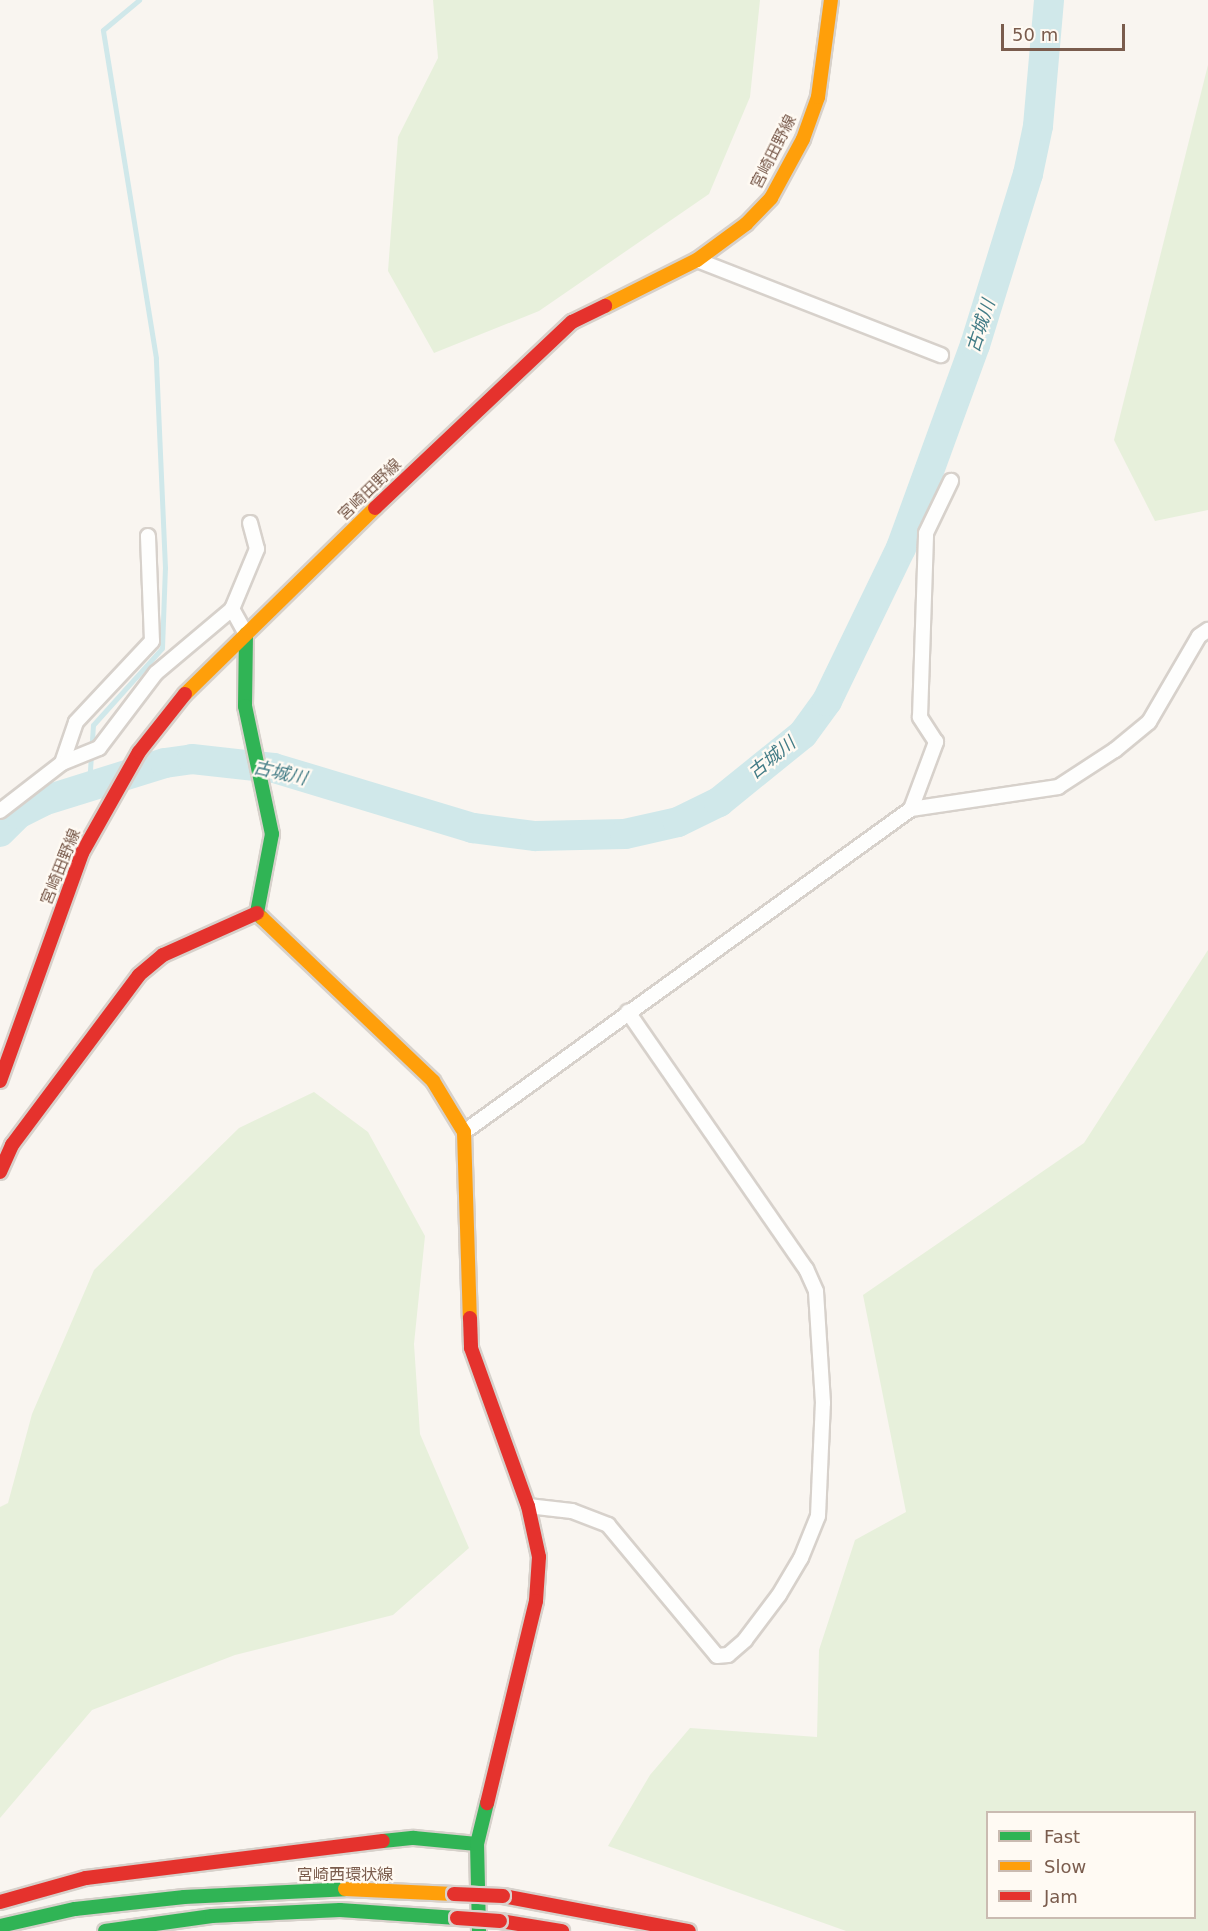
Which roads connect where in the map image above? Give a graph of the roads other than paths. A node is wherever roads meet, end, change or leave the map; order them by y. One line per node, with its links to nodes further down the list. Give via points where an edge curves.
1 (831, 0): 2 (main road, 宮崎田野線, via 818,97 803,139 771,198 746,224)
2 (697, 260): 3 (street); 9 (main road, 宮崎田野線, via 572,322)
3 (941, 354)
4 (951, 481): 11 (street, via 926,533 920,717 936,742)
5 (250, 523): 7 (street, via 257,549)
6 (148, 536): 10 (street, via 152,641 76,722)
7 (232, 609): 9 (street); 10 (street, via 156,673 99,748)
8 (1208, 630): 11 (street, via 1199,636 1149,722 1115,750 1058,786)
9 (246, 634): 13 (main road, via 245,706 273,834); 15 (main road, 宮崎田野線, via 175,704 108,802 82,853)
10 (62, 763): 12 (street)
11 (911, 808): 14 (street)
12 (0, 811)
13 (257, 913): 16 (main road, via 433,1081); 17 (main road, via 163,955 139,975 12,1145)
14 (628, 1012): 16 (street); 18 (street, via 806,1269 816,1291 823,1403 818,1515 801,1558 779,1595 745,1640 728,1655 717,1656 608,1525 572,1511)
15 (0, 1081)
16 (464, 1132): 18 (main road, via 471,1348)
17 (0, 1172)
18 (528, 1506): 19 (main road, via 539,1557 537,1601)
19 (477, 1844): 20 (main road, via 414,1838 303,1848 86,1878); 23 (main road)
20 (0, 1902)
21 (0, 1926): 25 (main road, 宮崎西環状線, bridge, via 75,1909 184,1897 337,1889 503,1896)
22 (105, 1931): 24 (main road, bridge, via 212,1916 339,1910 500,1921)
23 (479, 1931)
24 (562, 1931)
25 (689, 1931)

